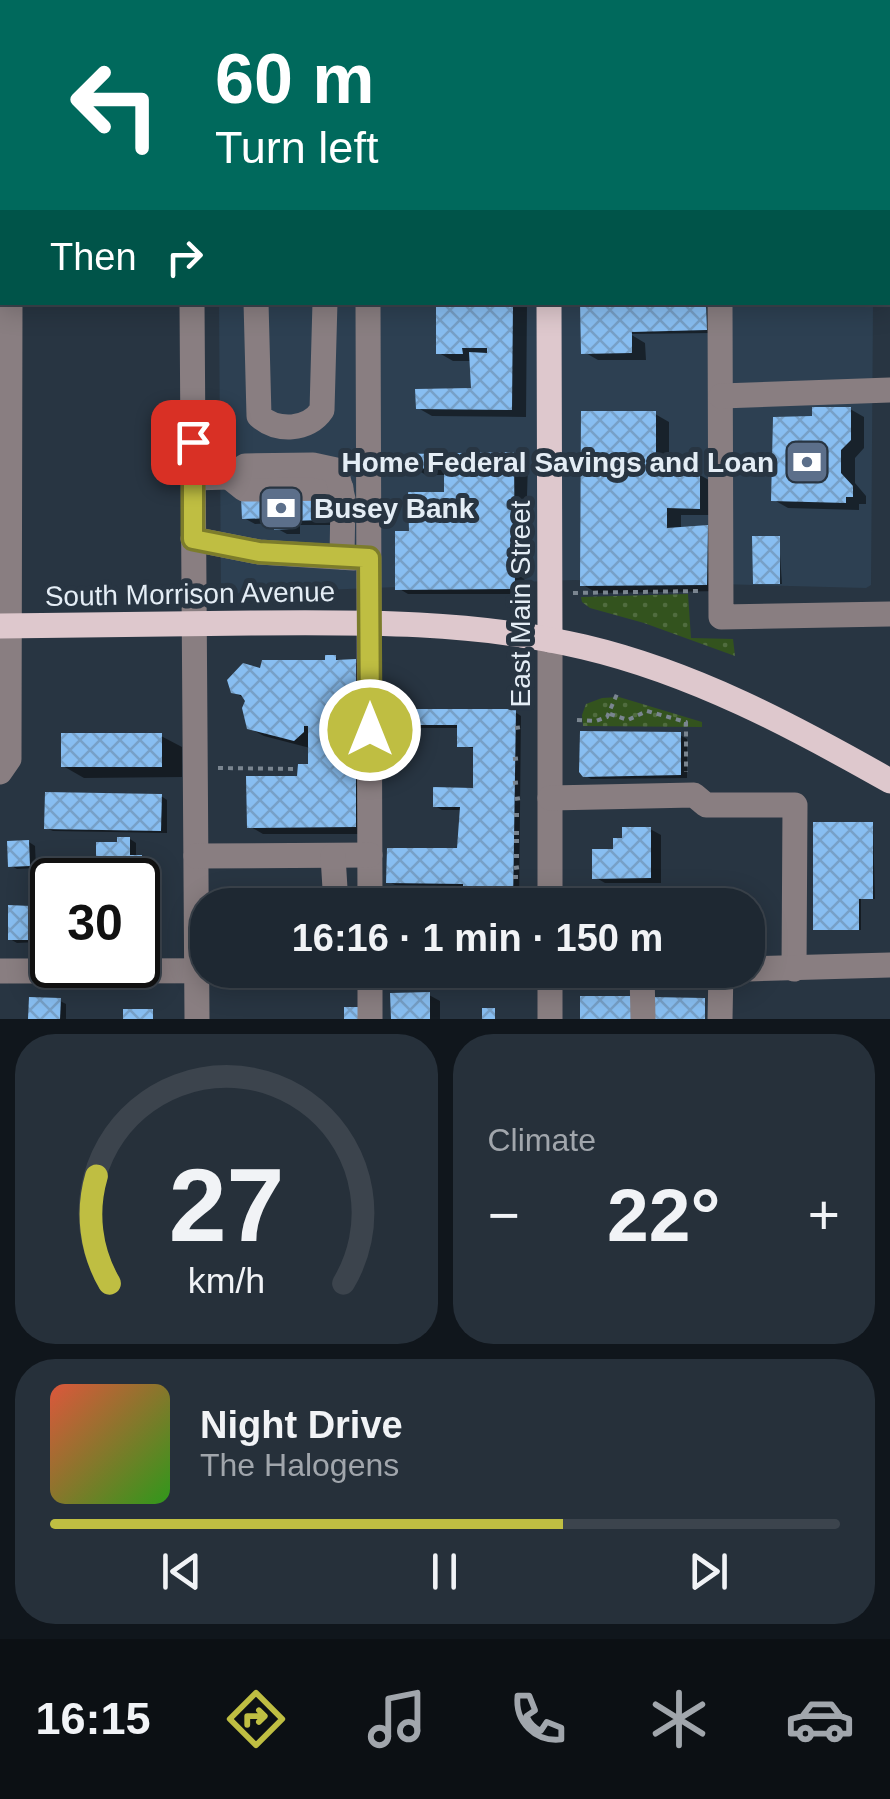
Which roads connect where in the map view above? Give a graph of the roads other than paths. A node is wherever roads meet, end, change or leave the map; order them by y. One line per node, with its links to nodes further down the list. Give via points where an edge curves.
1 (10, 305): 17 (street)
2 (192, 305): 10 (street)
3 (256, 305): 4 (street, via 258,416 270,425 304,426 322,410)
4 (325, 305)
5 (368, 305): 13 (street)
6 (549, 305): 18 (main road, East Main Street)
7 (720, 305): 9 (street)
8 (890, 390): 9 (street)
9 (720, 396): 14 (street, via 721,618)
10 (193, 478): 11 (street); 12 (street, via 229,478 244,489 339,482)
11 (193, 539): 12 (street); 16 (street)
12 (342, 557): 13 (street)
13 (369, 558): 15 (street)
14 (890, 614)
15 (370, 622): 16 (main road, South Morrison Avenue); 18 (main road, South Morrison Avenue); 22 (street)
16 (194, 624): 17 (main road, South Morrison Avenue); 23 (street)
17 (6, 626): 19 (street, via 9,759)
18 (550, 640): 20 (main road, South Morrison Avenue, via 702,686); 21 (street, East Main Street)
19 (0, 772)
20 (890, 781)
21 (550, 798): 28 (street, East Main Street); 30 (street, via 690,788 706,805 795,805)
22 (370, 855): 24 (street); 27 (street)
23 (196, 856): 24 (street); 25 (street)
24 (333, 856): 26 (street)
25 (199, 888)
26 (335, 888)
27 (370, 888)
28 (550, 888)
29 (890, 965): 30 (street)
30 (794, 969): 31 (street)
31 (765, 970)
32 (0, 971): 33 (street)
33 (190, 972)
34 (197, 988): 39 (street)
35 (370, 988): 40 (street)
36 (550, 988): 41 (street)
37 (642, 988): 42 (street)
38 (720, 988): 43 (street)
39 (197, 1019)
40 (370, 1019)
41 (550, 1019)
42 (643, 1019)
43 (720, 1019)

